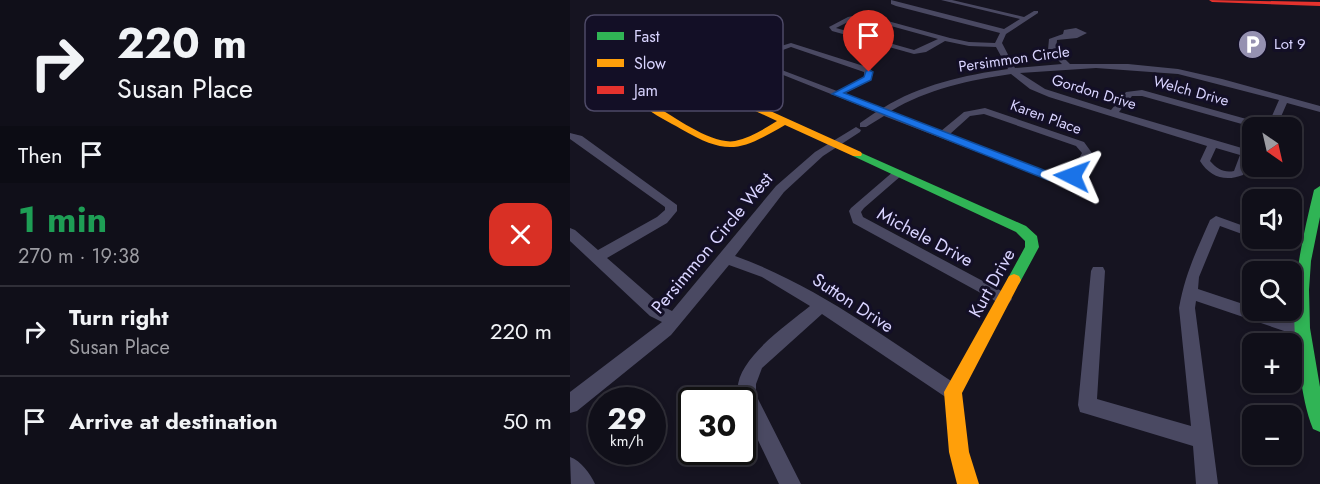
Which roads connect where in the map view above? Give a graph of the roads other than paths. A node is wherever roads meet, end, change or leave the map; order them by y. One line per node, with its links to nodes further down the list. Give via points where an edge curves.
1 (894, 0): 7 (street, via 894,4)
2 (944, 0): 6 (street)
3 (1212, 0): 4 (main road)
4 (1320, 4)
5 (1036, 12): 6 (street)
6 (1026, 19): 7 (street)
7 (1006, 32): 10 (street, via 999,38)
8 (1067, 34): 12 (street, via 1054,38 1051,45)
9 (944, 39): 9 (street, via 862,16 832,27 914,52); 10 (street)
10 (999, 45): 13 (street, Gordon Drive)
11 (783, 48): 15 (street, Karen Place, via 791,45 869,72 868,78)
12 (1069, 67): 13 (street, Persimmon Circle); 16 (street, Persimmon Circle, via 1142,68)
13 (1012, 72): 20 (street, Persimmon Circle, via 948,84 902,101); 21 (street, Gordon Drive, via 1033,88)
14 (783, 73): 15 (street, Karen Place)
15 (837, 94): 20 (street, Karen Place)
16 (1283, 102): 17 (street, Persimmon Circle); 22 (street, Persimmon Circle); 23 (street)
17 (1320, 109)
18 (657, 111): 25 (main road, Kurt Drive, via 726,147)
19 (763, 111): 25 (main road, Kurt Drive)
20 (885, 112): 26 (street, Persimmon Circle); 27 (street, Karen Place)
21 (1113, 114): 24 (street, Welch Drive, via 1129,94 1142,93); 30 (street, Gordon Drive)
22 (1320, 116)
23 (1276, 117)
24 (1242, 120)
25 (785, 121): 29 (main road, Kurt Drive)
26 (860, 128): 29 (street, Persimmon Circle West)
27 (942, 135): 27 (street, Karen Place, via 967,114 985,111 1080,144 1087,153 1072,176 1052,177)
28 (570, 136): 37 (street, via 671,205 671,211 662,219)
29 (835, 144): 33 (main road, Kurt Drive); 38 (street, Persimmon Circle West, via 802,167 780,189)
30 (1213, 144): 31 (street, Gordon Drive); 32 (street, via 1205,161 1208,166 1230,176)
31 (1242, 152)
32 (1242, 167)
33 (898, 173): 41 (main road, Kurt Drive, via 1028,233 1032,248); 41 (street, Michele Drive, via 860,205 855,211 858,220)
34 (1320, 190): 44 (main road, via 1304,271)
35 (1242, 230): 40 (street, via 1216,220)
36 (570, 233): 37 (street)
37 (597, 257): 43 (street, via 656,311)
38 (726, 258): 42 (street, Sutton Drive, via 767,273); 43 (street, Persimmon Circle West)
39 (1098, 271): 48 (street, via 1087,405)
40 (1188, 292): 44 (street); 48 (street)
41 (1004, 299): 45 (main road, Kurt Drive)
42 (821, 305): 45 (street, Sutton Drive); 51 (street, via 756,363 747,384 747,396)
43 (674, 320): 46 (street, Persimmon Circle West)
44 (1302, 330): 47 (main road)
45 (953, 392): 52 (main road, via 959,452)
46 (570, 404)
47 (1320, 422)
48 (1202, 439): 53 (street)
49 (570, 467): 50 (street)
50 (584, 484)
51 (790, 484)
52 (969, 484)
53 (1207, 484)

